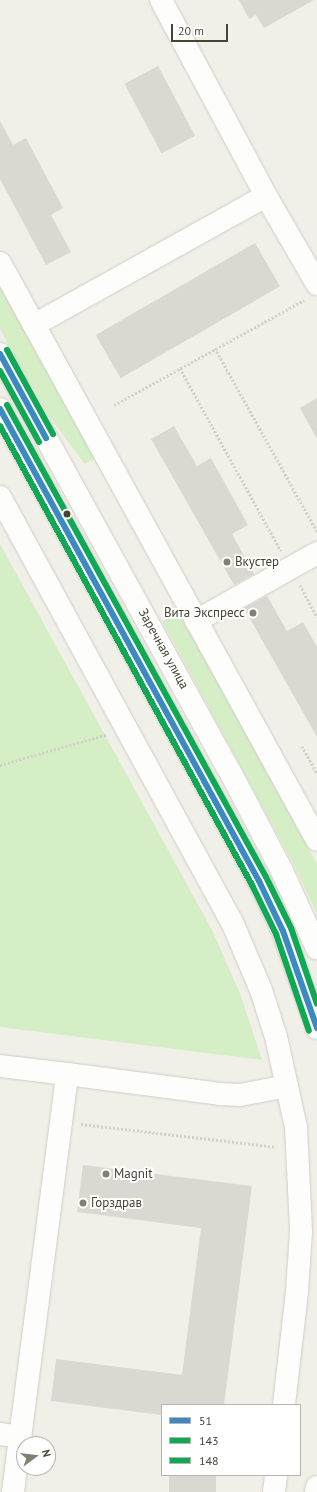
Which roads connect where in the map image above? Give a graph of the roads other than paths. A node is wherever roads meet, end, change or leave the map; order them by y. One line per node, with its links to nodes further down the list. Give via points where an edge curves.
1 (162, 0): 2 (street)
2 (266, 196): 4 (street); 5 (street)
3 (0, 263): 5 (street)
4 (314, 292)
5 (34, 324): 10 (street)
6 (0, 354): 12 (street, Заречная улица, via 228,768 285,878)
7 (0, 409): 13 (street, Заречная улица, via 259,880 283,932)
8 (0, 497): 16 (street, via 232,922 261,990)
9 (317, 553): 10 (street)
10 (196, 621): 11 (street)
11 (317, 840)
12 (317, 948)
13 (317, 1028)
14 (0, 1066): 15 (street)
15 (66, 1074): 16 (street, via 220,1094 240,1094); 18 (street)
16 (288, 1086): 17 (street, via 297,1135 301,1231)
17 (284, 1404)
18 (10, 1435): 21 (street)
19 (276, 1476): 22 (street)
20 (317, 1487): 23 (street)
21 (13, 1492)
22 (274, 1492)
23 (316, 1492)

